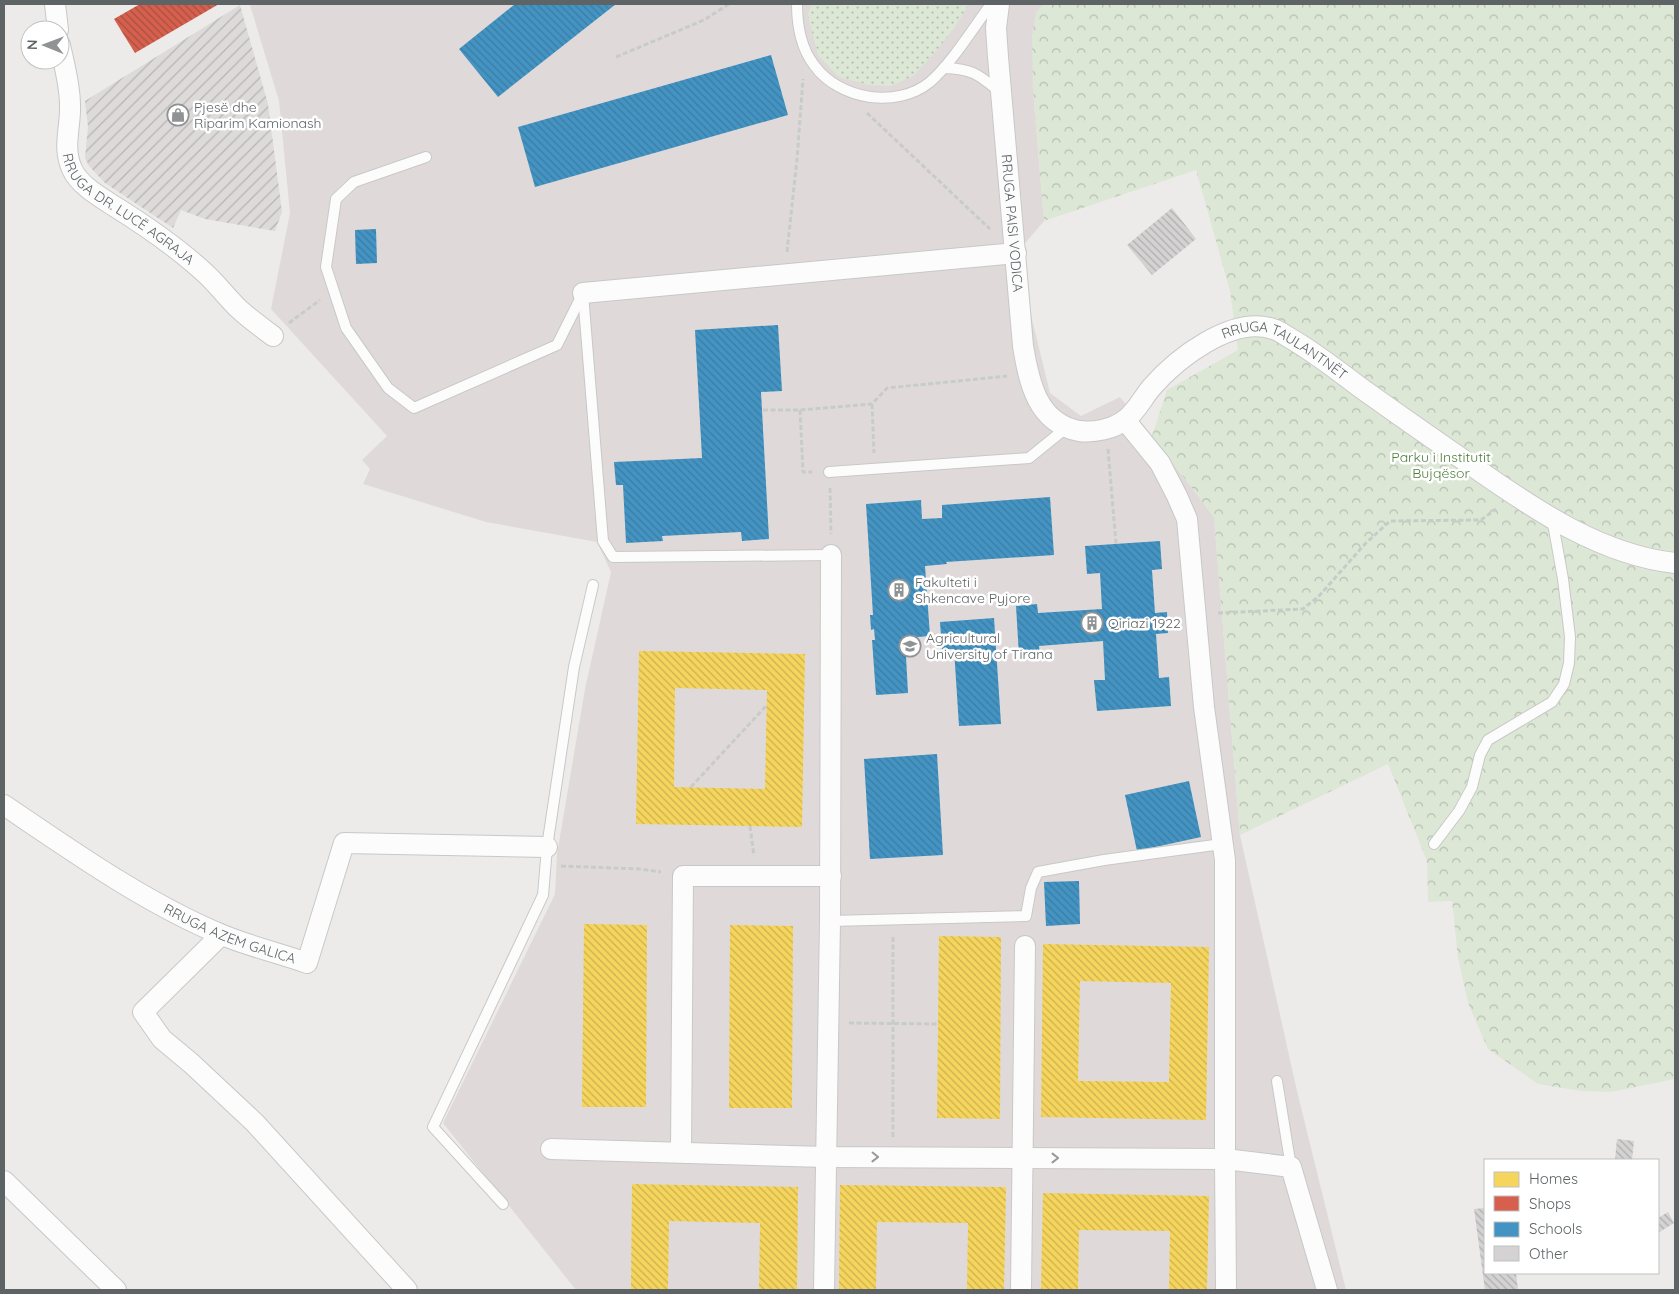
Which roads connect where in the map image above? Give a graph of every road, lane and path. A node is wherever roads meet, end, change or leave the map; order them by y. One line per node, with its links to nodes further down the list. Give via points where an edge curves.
1 (55, 4): 6 (street)
2 (729, 4): 8 (path, via 704,20)
3 (798, 4): 7 (lane, via 797,21)
4 (991, 4): 9 (lane)
5 (999, 4): 12 (street, RRUGA PAISI VODICA, via 996,28)
6 (57, 20)
7 (804, 44): 11 (lane, via 813,65); 15 (path, via 802,105)
8 (616, 57)
9 (944, 68): 11 (lane, via 930,82 900,96 880,98); 12 (lane, via 964,69 982,76)
10 (66, 70): 18 (street, RRUGA DR. LUCË AGRAJA, via 70,106 67,153 72,170 101,198 140,222 206,274 241,310)
11 (841, 89): 14 (path)
12 (1001, 92): 14 (street, RRUGA PAISI VODICA)
13 (426, 157): 16 (lane, via 354,182 336,199 326,267)
14 (1016, 253): 15 (street); 19 (street, RRUGA PAISI VODICA)
15 (785, 275): 17 (street)
16 (334, 290): 17 (lane, via 346,328 388,388 414,408 557,345); 18 (path)
17 (583, 293): 32 (lane, via 603,541 613,556)
18 (280, 330)
19 (1028, 374): 20 (path, via 887,388); 24 (street, RRUGA PAISI VODICA, via 1036,397 1049,416)
20 (872, 404): 22 (path); 26 (path)
21 (763, 410): 22 (path)
22 (800, 410): 27 (path, via 803,472)
23 (1125, 420): 25 (street, RRUGA TAULANTNËT); 28 (street, RRUGA TAULANTNËT, via 1165,372 1194,351 1225,332 1249,326 1273,328); 35 (street, via 1160,463 1186,519)
24 (1066, 428): 25 (street, RRUGA TAULANTNËT, via 1087,432); 26 (lane, via 1030,458)
25 (1106, 429): 31 (path)
26 (875, 468): 27 (lane)
27 (829, 472)
28 (1514, 494): 30 (street, RRUGA TAULANTNËT); 35 (path, via 1481,520 1390,521 1303,609)
29 (830, 503): 32 (path)
30 (1551, 517): 33 (street, RRUGA TAULANTNËT, via 1617,549); 41 (lane, via 1570,637 1564,684 1552,702 1488,740 1480,755 1472,787)
31 (1116, 544)
32 (831, 555): 45 (street)
33 (1675, 563)
34 (593, 586): 42 (lane, via 574,668)
35 (1195, 615): 40 (street)
36 (766, 706): 37 (path)
37 (691, 788)
38 (4, 805): 48 (street, RRUGA AZEM GALICA, via 169,909)
39 (750, 826): 44 (path)
40 (1222, 844): 47 (lane, via 1038,872 1031,888 1026,916); 59 (street, via 1225,860)
41 (1434, 844)
42 (546, 856): 43 (path, via 587,868 640,869); 48 (street, RRUGA AZEM GALICA, via 344,843 307,963); 62 (lane, via 543,895 433,1127)
43 (683, 876): 44 (street); 55 (street)
44 (757, 876): 45 (street)
45 (831, 876): 46 (street)
46 (830, 920): 47 (lane); 50 (street)
47 (893, 920): 51 (path)
48 (221, 935): 64 (street, via 143,1012 162,1039 255,1124)
49 (1025, 946): 58 (street)
50 (829, 1023): 51 (path); 56 (street)
51 (894, 1024): 52 (path); 57 (path)
52 (938, 1024)
53 (1277, 1081): 60 (lane)
54 (551, 1149): 55 (street)
55 (681, 1152): 56 (street)
56 (826, 1157): 57 (street, one-way to 57); 65 (street)
57 (892, 1157): 58 (street)
58 (1023, 1158): 59 (street, one-way to 59); 66 (street)
59 (1225, 1159): 60 (street); 67 (street)
60 (1291, 1167): 68 (street)
61 (4, 1181): 63 (street)
62 (504, 1204)
63 (116, 1290)
64 (407, 1290)
65 (824, 1290)
66 (1021, 1290)
67 (1226, 1290)
68 (1327, 1290)

